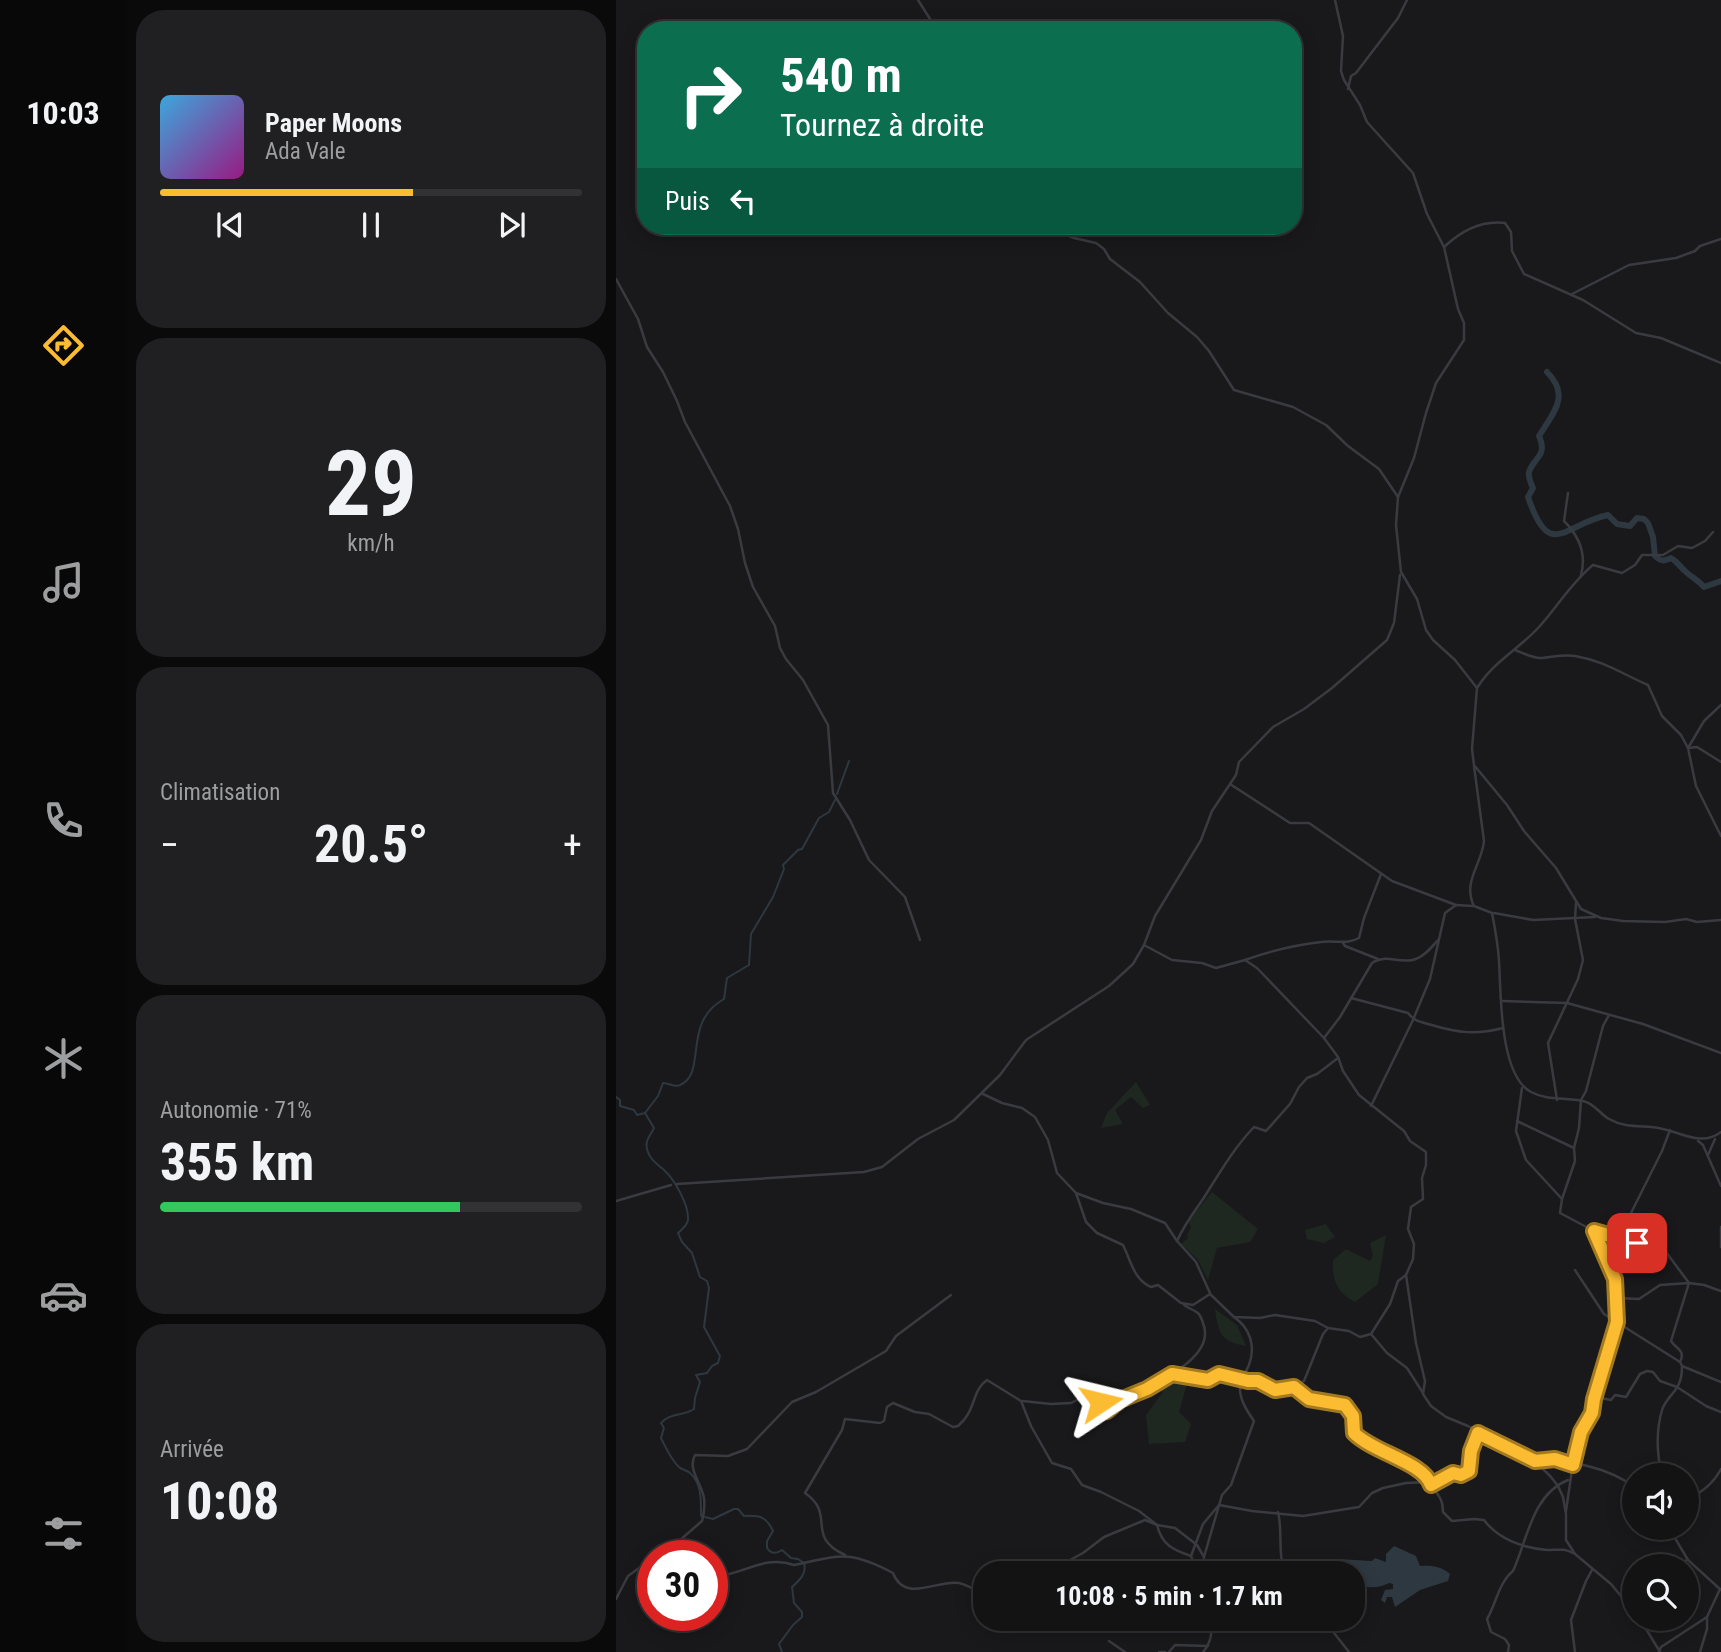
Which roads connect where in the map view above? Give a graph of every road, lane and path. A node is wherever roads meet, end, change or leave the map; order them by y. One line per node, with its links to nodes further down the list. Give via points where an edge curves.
1 (918, 0): 4 (street)
2 (1335, 0): 5 (street, via 1343,36 1342,76)
3 (1407, 0): 5 (street, via 1393,25 1351,76)
4 (931, 21)
5 (1348, 89): 8 (street, via 1367,121 1413,173)
6 (1067, 235): 13 (street, via 1096,243 1140,282 1197,337 1234,390 1293,407 1326,425 1379,469)
7 (1721, 239): 10 (street, via 1676,258 1629,265)
8 (1444, 247): 10 (street, via 1456,235 1483,223 1505,223 1524,274); 13 (street, via 1465,337 1436,383)
9 (616, 279): 34 (street, via 730,506 753,587 775,625 780,648 828,725 833,793 869,860 905,897)
10 (1571, 294): 11 (street, via 1636,332)
11 (1721, 363)
12 (1568, 493): 16 (street, via 1564,521 1578,538 1583,554)
13 (1398, 496): 15 (street)
14 (1713, 532): 16 (street, via 1692,548 1678,546 1663,555 1642,555 1622,573 1593,565)
15 (1401, 572): 18 (street, via 1433,640); 23 (street, via 1387,640 1332,688 1273,727 1239,762)
16 (1581, 575): 17 (street)
17 (1515, 650): 18 (street, via 1484,676); 20 (street, via 1539,659 1575,656 1616,667 1648,685 1662,716)
18 (1477, 688): 22 (street)
19 (1721, 705): 20 (street, via 1704,720)
20 (1688, 748): 21 (street, via 1697,747); 24 (street, via 1696,786)
21 (1721, 762)
22 (1474, 765): 26 (street, via 1556,868); 28 (street, via 1484,841 1470,886)
23 (1230, 784): 25 (street, via 1290,823 1309,823); 36 (street, via 1155,916)
24 (1721, 836)
25 (1381, 874): 27 (street); 35 (street, via 1359,938)
26 (1576, 902): 30 (street); 31 (street)
27 (1456, 905): 28 (street); 33 (street, via 1446,913)
28 (1474, 906): 29 (street)
29 (1492, 913): 31 (street, via 1533,920); 40 (street)
30 (1598, 917): 31 (street); 32 (street)
31 (1575, 919): 41 (street, via 1583,960)
32 (1721, 920)
33 (1440, 938): 37 (street, via 1417,959); 43 (street)
34 (920, 940)
35 (1343, 942): 37 (street); 38 (street, via 1278,949)
36 (1144, 945): 38 (street, via 1172,960 1216,968); 49 (street, via 1133,964 1109,986 1026,1040)
37 (1378, 959): 39 (street)
38 (1245, 960): 45 (street)
39 (1351, 998): 43 (street, via 1408,1013); 45 (street)
40 (1501, 1001): 41 (street); 44 (street)
41 (1567, 1003): 42 (street); 50 (street, via 1548,1043)
42 (1609, 1015): 46 (street); 51 (street)
43 (1413, 1020): 44 (street, via 1467,1034); 52 (street)
44 (1503, 1028): 48 (street)
45 (1324, 1038): 47 (street)
46 (1721, 1054)
47 (1338, 1058): 52 (street, via 1359,1095); 69 (street, via 1307,1078 1266,1131 1254,1127 1245,1136)
48 (1522, 1087): 50 (street); 53 (street)
49 (983, 1094): 60 (street, via 882,1167); 63 (street, via 1035,1117 1048,1140 1057,1173)
50 (1557, 1100): 51 (street)
51 (1581, 1100): 54 (street, via 1630,1127); 58 (street)
52 (1371, 1106): 72 (street, via 1426,1153 1423,1199 1411,1207 1409,1216 1414,1244)
53 (1517, 1121): 58 (street); 64 (street, via 1526,1160)
54 (1670, 1130): 57 (street); 66 (street)
55 (1721, 1132): 56 (street)
56 (1715, 1137): 57 (street); 59 (street)
57 (1698, 1141): 59 (street)
58 (1574, 1148): 64 (street, via 1575,1161)
59 (1708, 1155): 62 (street)
60 (677, 1184)
61 (671, 1185): 65 (street)
62 (1721, 1186)
63 (1076, 1193): 69 (street, via 1165,1223); 78 (street, via 1086,1222 1097,1233 1123,1245 1141,1281 1151,1287 1158,1285)
64 (1562, 1199): 68 (street, via 1560,1213)
65 (616, 1201)
66 (1631, 1213)
67 (1721, 1227): 70 (street)
68 (1594, 1231): 73 (street, via 1665,1252); 77 (street, via 1615,1279)
69 (1177, 1241): 75 (street, via 1196,1262)
70 (1721, 1247)
71 (1575, 1270): 80 (street, via 1604,1314)
72 (1406, 1275): 82 (street, via 1398,1281); 89 (street, via 1425,1381)
73 (1689, 1283): 74 (street); 77 (street, via 1660,1285 1639,1298); 83 (street, via 1671,1341 1682,1350)
74 (1721, 1291)
75 (1210, 1294): 78 (street, via 1194,1305); 79 (street)
76 (951, 1295): 107 (street, via 896,1336 886,1351 792,1402 747,1449 728,1456 695,1455 692,1468 704,1499 702,1521)
77 (1617, 1298): 80 (street)
78 (1181, 1303): 84 (street, via 1199,1314 1206,1331 1199,1352)
79 (1234, 1317): 81 (street, via 1275,1315 1315,1321); 85 (street, via 1243,1323 1253,1352)
80 (1617, 1322): 83 (street); 90 (street)
81 (1328, 1328): 82 (street, via 1360,1337); 87 (street, via 1304,1381)
82 (1371, 1334): 89 (street, via 1407,1368)
83 (1681, 1364): 86 (street); 88 (street)
84 (1172, 1374): 85 (street, via 1208,1380 1219,1374); 91 (street, via 1107,1411 1093,1392 1071,1403)
85 (1241, 1380): 87 (street, via 1258,1381 1275,1390); 103 (street, via 1241,1395 1254,1421 1239,1468)
86 (1721, 1382)
87 (1294, 1387): 100 (street, via 1309,1399 1345,1405 1353,1416 1354,1433 1362,1441 1407,1462 1428,1476)
88 (1677, 1387): 90 (street, via 1647,1371 1640,1374 1626,1397); 92 (street); 95 (street, via 1662,1408)
89 (1423, 1394): 93 (street, via 1446,1418)
90 (1594, 1396): 96 (street)
91 (1021, 1401): 106 (street, via 1052,1463 1071,1469 1082,1485 1139,1511); 111 (street, via 987,1380 976,1392 969,1416 958,1426 893,1403 887,1407 884,1421 845,1419 805,1493 820,1509 822,1537)
92 (1721, 1412)
93 (1478, 1433): 94 (street); 100 (street, via 1469,1471 1453,1473)
94 (1535, 1461): 96 (street, via 1555,1459); 101 (street)
95 (1659, 1463)
96 (1573, 1465): 98 (street); 99 (street)
97 (1721, 1469): 102 (street)
98 (1569, 1479): 101 (street); 105 (street)
99 (1622, 1479)
100 (1431, 1485): 104 (street, via 1406,1483 1383,1488 1359,1507 1303,1516); 109 (street, via 1443,1501 1443,1513 1452,1521 1484,1520 1493,1532)
101 (1558, 1486): 105 (street); 109 (street, via 1537,1511)
102 (1699, 1493)
103 (1219, 1505): 104 (street); 108 (street, via 1203,1524); 113 (street)
104 (1278, 1512): 117 (street)
105 (1566, 1514): 110 (street, via 1566,1540)
106 (1157, 1525): 108 (street, via 1175,1528); 112 (street, via 1160,1538); 114 (street, via 1145,1520 1123,1528)
107 (681, 1540)
108 (1197, 1545): 112 (street); 113 (street)
109 (1524, 1546): 110 (street, via 1565,1548); 138 (street, via 1487,1619 1491,1632 1509,1645)
110 (1575, 1554): 119 (street)
111 (845, 1555): 121 (street, via 794,1565 765,1562); 123 (street, via 869,1560 912,1590 958,1583)
112 (1191, 1556): 115 (street)
113 (1204, 1557): 116 (street)
114 (1068, 1561)
115 (1194, 1561)
116 (1203, 1561)
117 (1282, 1561)
118 (637, 1570): 125 (street, via 628,1576)
119 (1592, 1570): 124 (street); 139 (street, via 1571,1620)
120 (1699, 1570): 122 (street)
121 (728, 1574)
122 (1721, 1589): 126 (street)
123 (973, 1590)
124 (1622, 1597)
125 (616, 1599)
126 (1707, 1617): 132 (street); 140 (street)
127 (1212, 1631): 131 (street)
128 (1332, 1631): 137 (street)
129 (1647, 1631): 132 (street)
130 (1109, 1641): 133 (street)
131 (1208, 1646): 135 (street, via 1175,1645); 136 (street)
132 (1659, 1651)
133 (1125, 1652)
134 (1160, 1652): 135 (street)
135 (1167, 1652)
136 (1203, 1652)
137 (1349, 1652)
138 (1508, 1652)
139 (1575, 1652)
140 (1700, 1652)

